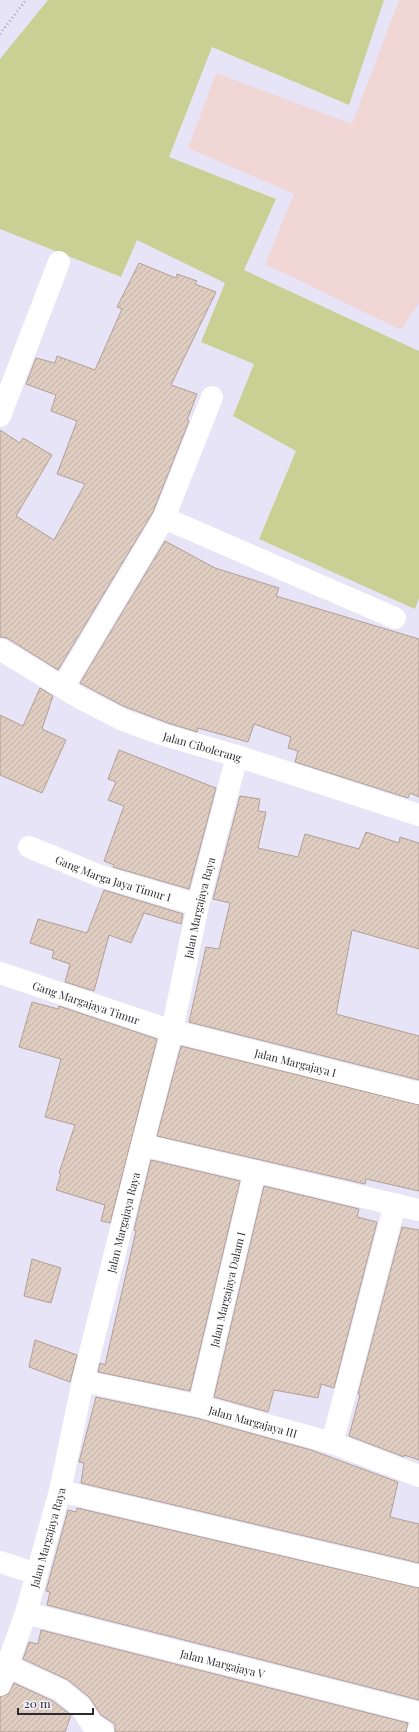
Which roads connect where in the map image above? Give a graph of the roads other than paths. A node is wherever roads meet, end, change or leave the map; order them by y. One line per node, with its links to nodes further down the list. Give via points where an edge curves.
1 (59, 262): 3 (street)
2 (212, 397): 4 (street)
3 (0, 416)
4 (164, 518): 5 (street); 7 (street)
5 (395, 618)
6 (0, 649): 7 (street, Jalan Cibolerang)
7 (63, 687): 8 (street, Jalan Cibolerang, via 123,720)
8 (237, 756): 9 (street, Jalan Cibolerang); 11 (street, Jalan Margajaya Raya)
9 (419, 815)
10 (29, 847): 11 (street, Gang Marga Jaya Timur I, via 100,876)
11 (198, 905): 13 (street, Jalan Margajaya Raya)
12 (0, 973): 13 (street, Gang Margajaya Timur)
13 (172, 1031): 14 (street, Jalan Margajaya I); 15 (street, Jalan Margajaya Raya)
14 (419, 1093)
15 (142, 1145): 16 (street); 19 (street, Jalan Margajaya Raya)
16 (254, 1171): 17 (street); 20 (street, Jalan Margajaya Dalam I)
17 (395, 1204): 18 (street); 21 (street)
18 (419, 1210)
19 (84, 1381): 20 (street, Jalan Margajaya III); 23 (street, Jalan Margajaya Raya)
20 (199, 1406): 21 (street, Jalan Margajaya III)
21 (332, 1443): 22 (street, Jalan Margajaya III)
22 (419, 1476)
23 (60, 1491): 25 (street, Jalan Margajaya Raya); 26 (street)
24 (0, 1562): 25 (street)
25 (37, 1574): 27 (street, Jalan Margajaya Raya)
26 (419, 1576)
27 (26, 1613): 28 (street, Jalan Margajaya Raya); 29 (street, Jalan Margajaya V)
28 (4, 1676): 30 (street, via 60,1690 81,1707)
29 (419, 1713)
30 (95, 1729)

